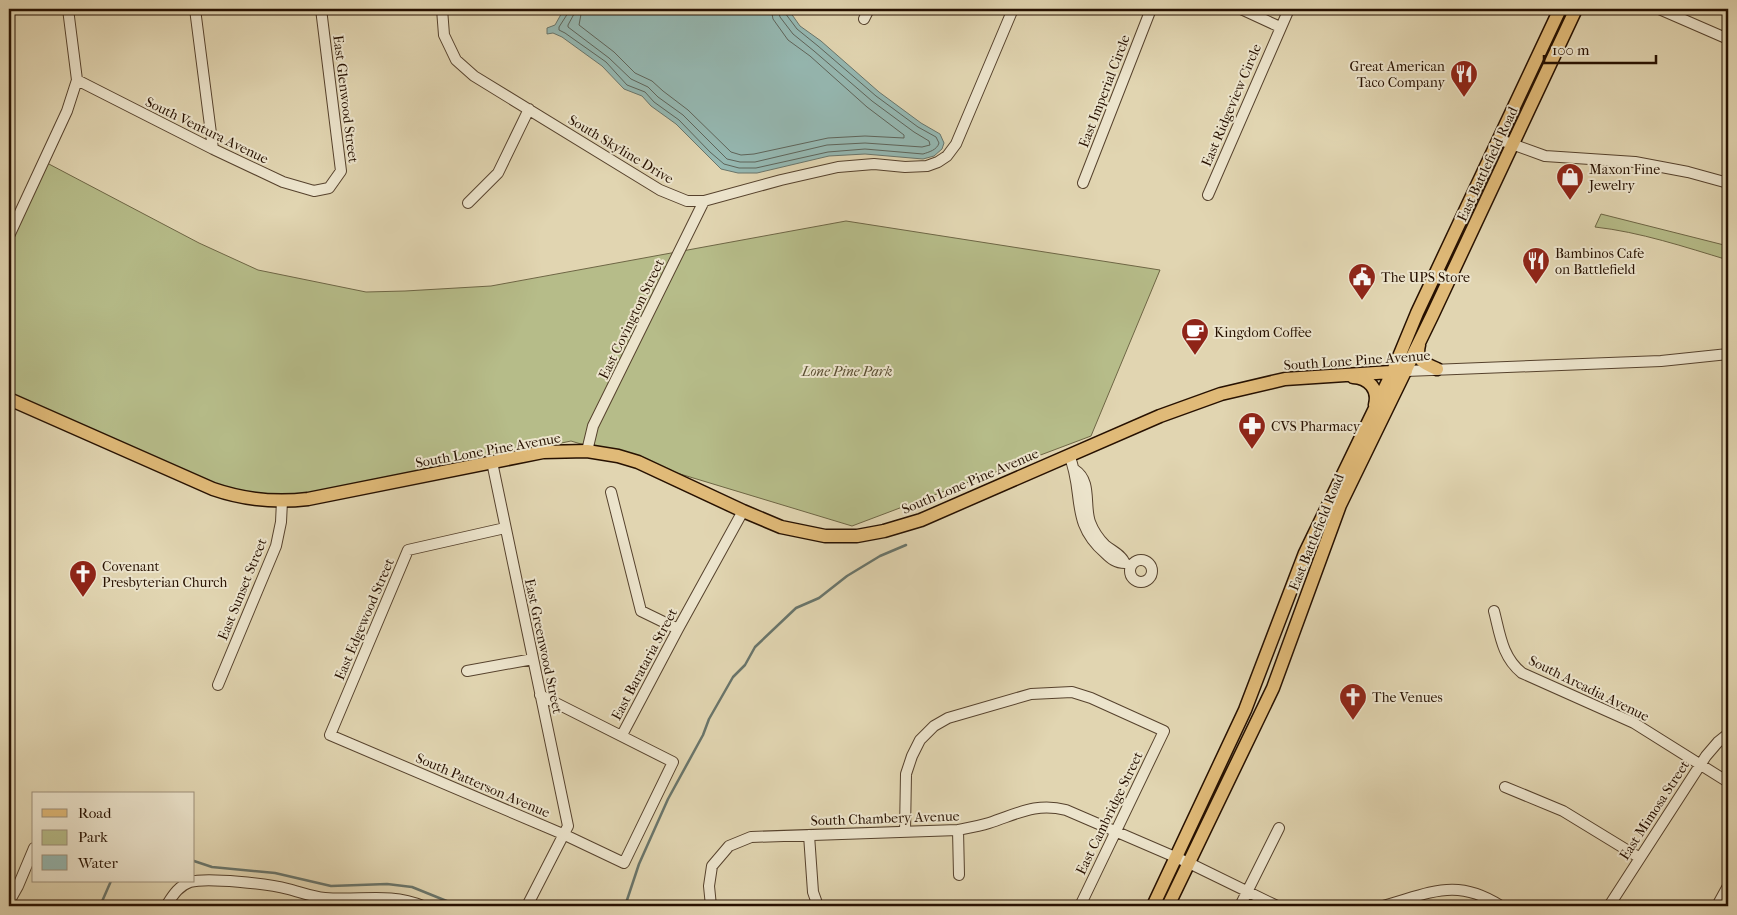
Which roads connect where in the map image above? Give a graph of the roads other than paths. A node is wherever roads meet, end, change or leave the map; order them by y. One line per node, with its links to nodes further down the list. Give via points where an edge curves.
1 (68, 9): 16 (street)
2 (195, 9): 20 (street)
3 (321, 9): 23 (street, East Glenwood Street, via 341,171)
4 (442, 9): 17 (street, South Skyline Drive, via 444,35 456,60 474,76)
5 (869, 9): 13 (street)
6 (1013, 9): 25 (street, South Skyline Drive, via 956,144 943,159 927,166 874,164 838,167)
7 (1151, 9): 22 (street, East Imperial Circle)
8 (1241, 9): 14 (street)
9 (1289, 9): 14 (street, East Ridgeview Circle)
10 (1560, 9): 18 (main road, East Battlefield Road)
11 (1576, 9): 19 (main road, East Battlefield Road)
12 (1659, 9): 15 (street)
13 (864, 19)
14 (1280, 27): 24 (street, East Ridgeview Circle)
15 (1728, 39)
16 (77, 80): 20 (street, South Ventura Avenue); 27 (street, via 68,111)
17 (529, 109): 25 (street, South Skyline Drive, via 660,190 688,201); 26 (street, via 498,173)
18 (1498, 139): 19 (street); 31 (main road, East Battlefield Road)
19 (1512, 145): 21 (street, via 1545,156 1636,162); 28 (main road, East Battlefield Road)
20 (213, 149): 23 (street, South Ventura Avenue, via 283,182 314,191)
21 (1728, 183)
22 (1083, 184)
23 (329, 188)
24 (1208, 195)
25 (704, 201): 36 (street, East Covington Street, via 593,426)
26 (468, 202)
27 (9, 236)
28 (1420, 341): 30 (main road, via 1418,356 1421,361); 32 (main road, East Battlefield Road)
29 (1728, 354): 30 (street, South Lone Pine Avenue, via 1661,362)
30 (1438, 369): 32 (street, South Lone Pine Avenue)
31 (1393, 371): 32 (main road, South Lone Pine Avenue); 33 (main road, South Lone Pine Avenue); 35 (main road, East Battlefield Road)
32 (1406, 371): 66 (main road, East Battlefield Road, via 1340,505 1273,688)
33 (1338, 375): 35 (main road, via 1357,377 1372,384 1376,400); 37 (main road, South Lone Pine Avenue, via 1285,379 1221,394 1174,410)
34 (9, 400): 40 (main road, South Lone Pine Avenue, via 213,489 247,498)
35 (1374, 408): 63 (main road, East Battlefield Road, via 1305,553 1245,710)
36 (587, 450): 38 (main road, South Lone Pine Avenue, via 543,452); 41 (main road, South Lone Pine Avenue, via 638,462)
37 (1069, 455): 41 (main road, South Lone Pine Avenue, via 921,520 871,534 814,534 781,527); 43 (street, via 1075,470 1074,477 1080,482 1081,521 1089,530 1094,544 1118,563)
38 (492, 462): 40 (main road, South Lone Pine Avenue, via 321,497); 42 (street, East Greenwood Street)
39 (611, 492): 45 (street, via 641,612)
40 (282, 501): 48 (street, East Sunset Street, via 276,546)
41 (743, 511): 45 (street, East Barataria Street)
42 (505, 528): 46 (street, East Greenwood Street); 51 (street, East Edgewood Street, via 408,550)
43 (1128, 565)
44 (1494, 611): 53 (street, South Arcadia Avenue, via 1504,651 1522,672 1634,723)
45 (678, 629): 52 (street, East Barataria Street)
46 (533, 659): 47 (street); 49 (street, East Greenwood Street)
47 (467, 671)
48 (218, 685)
49 (540, 695): 52 (street); 60 (street, East Greenwood Street, via 568,826)
50 (1728, 734): 53 (street, East Mimosa Street)
51 (330, 735): 60 (street, South Patterson Avenue)
52 (622, 735): 65 (street, East Barataria Street, via 673,762)
53 (1700, 764): 54 (street, South Arcadia Avenue); 64 (street, East Mimosa Street)
54 (1728, 782)
55 (1505, 787): 64 (street, via 1563,811)
56 (1279, 828): 71 (street)
57 (958, 830): 58 (street, South Chambery Avenue); 59 (street, South Chambery Avenue, via 1037,807 1052,806); 67 (street)
58 (906, 831): 59 (street, East Cambridge Street, via 906,774 920,740 934,726 948,718 1032,694 1072,692 1164,731); 61 (street, South Chambery Avenue)
59 (1115, 832): 63 (street, South Chambery Avenue); 78 (street, East Cambridge Street)
60 (565, 835): 65 (street, South Patterson Avenue); 75 (street)
61 (809, 835): 76 (street, South Chambery Avenue, via 751,837 729,846 712,866); 77 (street, via 813,892)
62 (32, 853): 72 (street)
63 (1176, 858): 66 (street, South Chambery Avenue); 79 (main road, East Battlefield Road)
64 (1640, 858): 85 (street, East Mimosa Street)
65 (624, 863)
66 (1189, 863): 71 (street, South Chambery Avenue); 80 (main road, East Battlefield Road)
67 (959, 875)
68 (195, 881): 74 (street, via 262,884 324,898 392,897)
69 (189, 882): 73 (street, via 175,892)
70 (1728, 886): 86 (street)
71 (1247, 892): 81 (street); 82 (street, South Chambery Avenue)
72 (9, 902)
73 (166, 906)
74 (423, 906)
75 (527, 906)
76 (711, 906)
77 (818, 906)
78 (1080, 906)
79 (1153, 906)
80 (1168, 906)
81 (1240, 906)
82 (1277, 906)
83 (1383, 906): 84 (street, via 1452,889 1477,893)
84 (1501, 906)
85 (1609, 906)
86 (1717, 906)

